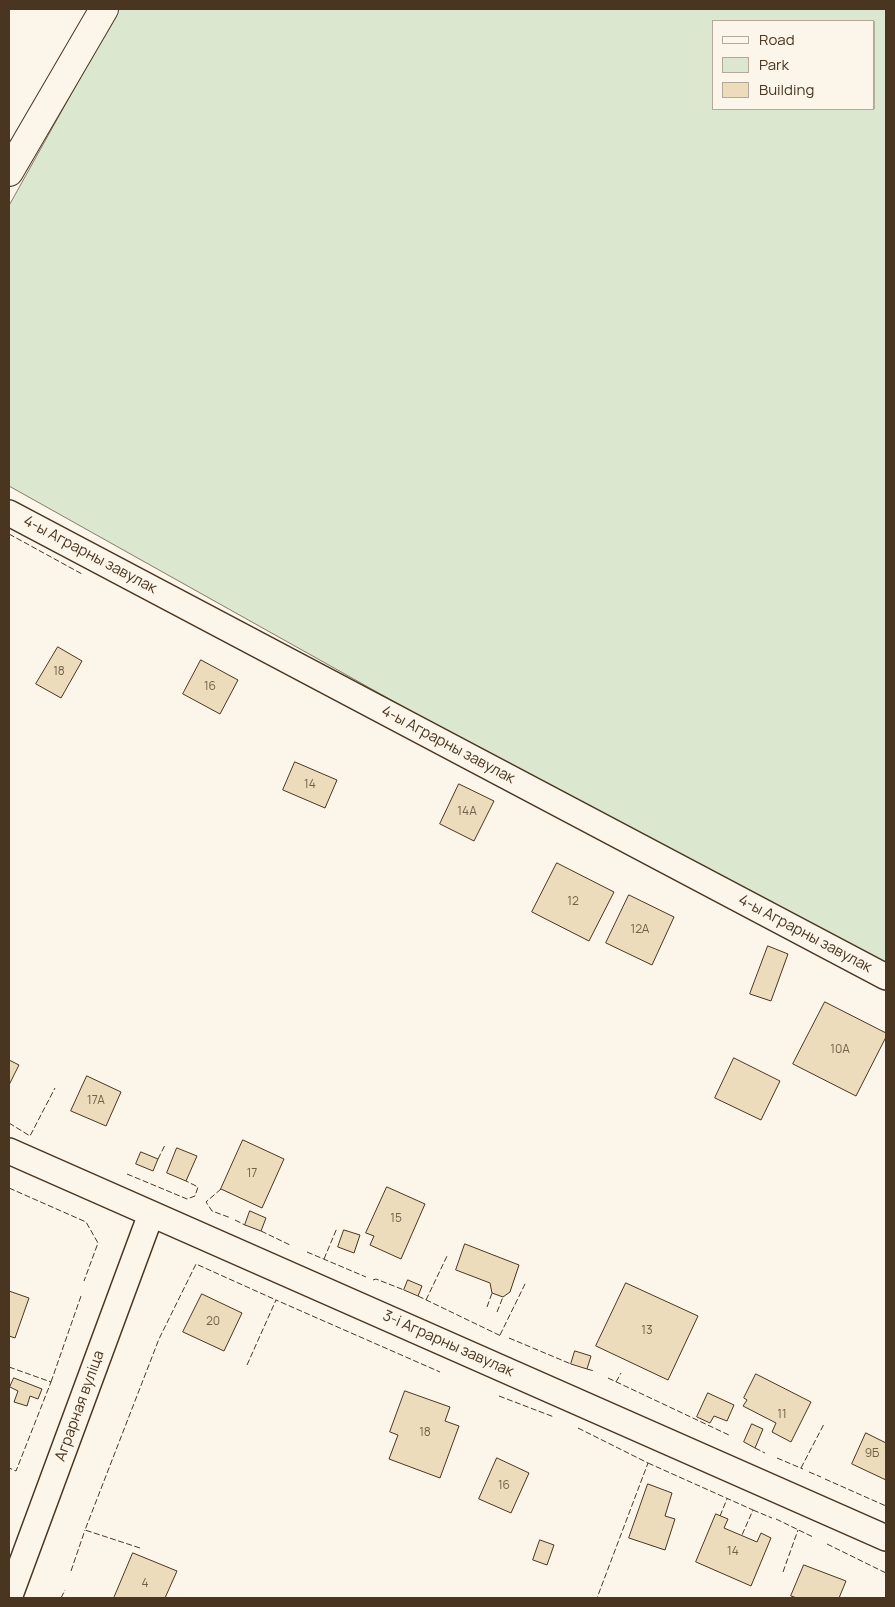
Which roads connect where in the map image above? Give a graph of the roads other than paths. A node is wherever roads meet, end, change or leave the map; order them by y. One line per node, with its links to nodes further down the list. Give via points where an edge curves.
1 (104, 9): 2 (main road)
2 (9, 172)
3 (9, 513): 4 (street, 4-ы Аграрны завулак)
4 (886, 977)
5 (9, 1151): 6 (street, 3-і Аграрны завулак)
6 (151, 1214): 7 (street, 3-і Аграрны завулак); 8 (street, Аграрная вуліца)
7 (886, 1538)
8 (9, 1598)

